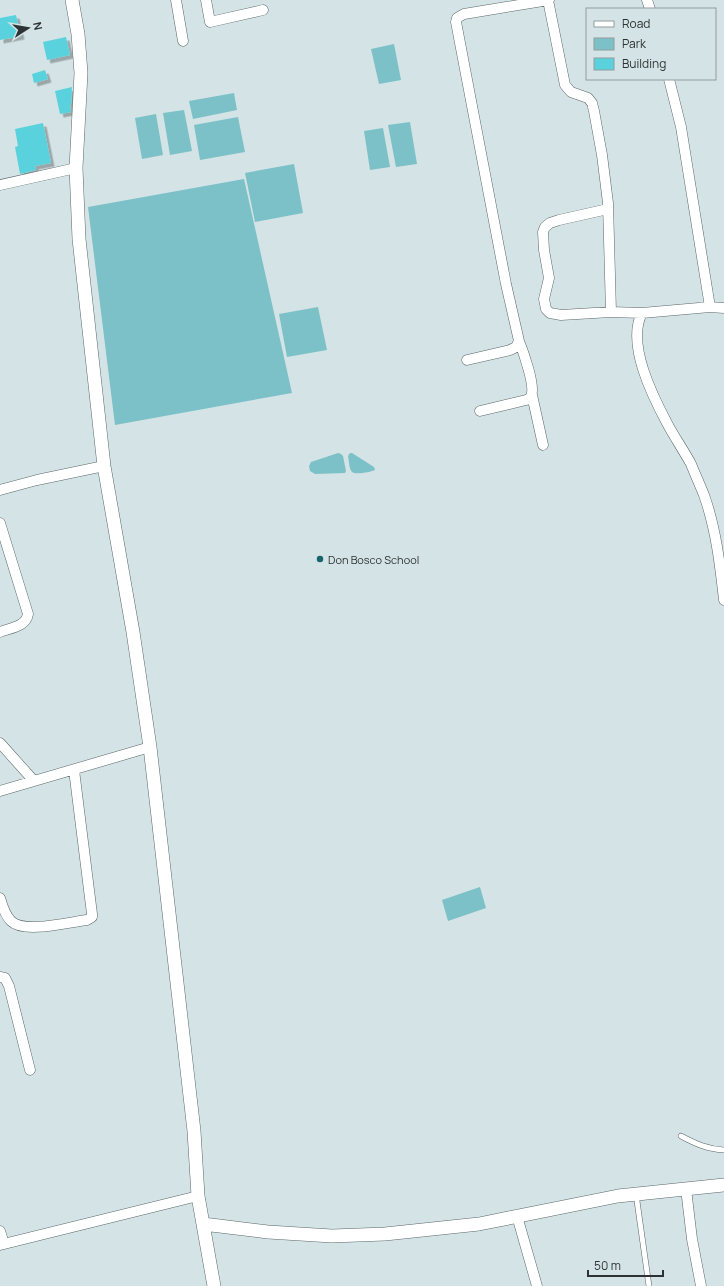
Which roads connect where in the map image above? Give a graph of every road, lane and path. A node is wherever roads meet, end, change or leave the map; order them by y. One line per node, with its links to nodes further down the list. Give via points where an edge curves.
1 (72, 0): 8 (street, via 81,73)
2 (176, 0): 6 (street)
3 (206, 0): 5 (street, via 210,22)
4 (549, 0): 10 (street, via 566,85 571,92 588,98 592,103 602,155); 15 (street, via 464,14 457,18 456,22)
5 (263, 10)
6 (183, 41)
7 (669, 80): 11 (street, via 681,126)
8 (76, 168): 9 (street); 20 (street, via 79,239)
9 (0, 185)
10 (608, 209): 13 (street); 13 (street, via 559,220 545,227 544,250 549,278 544,300 546,310 554,315)
11 (710, 307): 12 (street); 14 (street)
12 (724, 308)
13 (611, 312): 14 (street)
14 (642, 313): 23 (street, via 637,337 646,379 704,495 718,548)
15 (519, 341): 16 (street, via 516,347 510,350); 17 (street, via 527,361)
16 (467, 360)
17 (532, 395): 18 (street, via 526,400); 19 (street)
18 (480, 411)
19 (543, 445)
20 (104, 466): 21 (street); 26 (street)
21 (0, 490)
22 (0, 523): 24 (street, via 28,614 23,624)
23 (724, 600)
24 (0, 632)
25 (0, 743): 28 (street)
26 (150, 747): 27 (street); 38 (street, via 194,1131)
27 (74, 770): 28 (street); 30 (street, via 92,917 87,920 44,926 19,926 11,921)
28 (34, 781): 29 (street)
29 (0, 791)
30 (0, 900)
31 (0, 977): 32 (street, via 5,978 9,986)
32 (30, 1070)
33 (681, 1136): 34 (lane, via 712,1150)
34 (724, 1150)
35 (724, 1185): 36 (street)
36 (686, 1189): 37 (street); 46 (street)
37 (635, 1194): 39 (street); 45 (lane)
38 (198, 1196): 40 (street); 42 (street)
39 (517, 1216): 40 (street, via 438,1229 332,1236); 44 (street)
40 (203, 1224): 43 (street)
41 (0, 1231): 42 (street)
42 (2, 1244)
43 (214, 1286)
44 (537, 1286)
45 (649, 1286)
46 (701, 1286)

